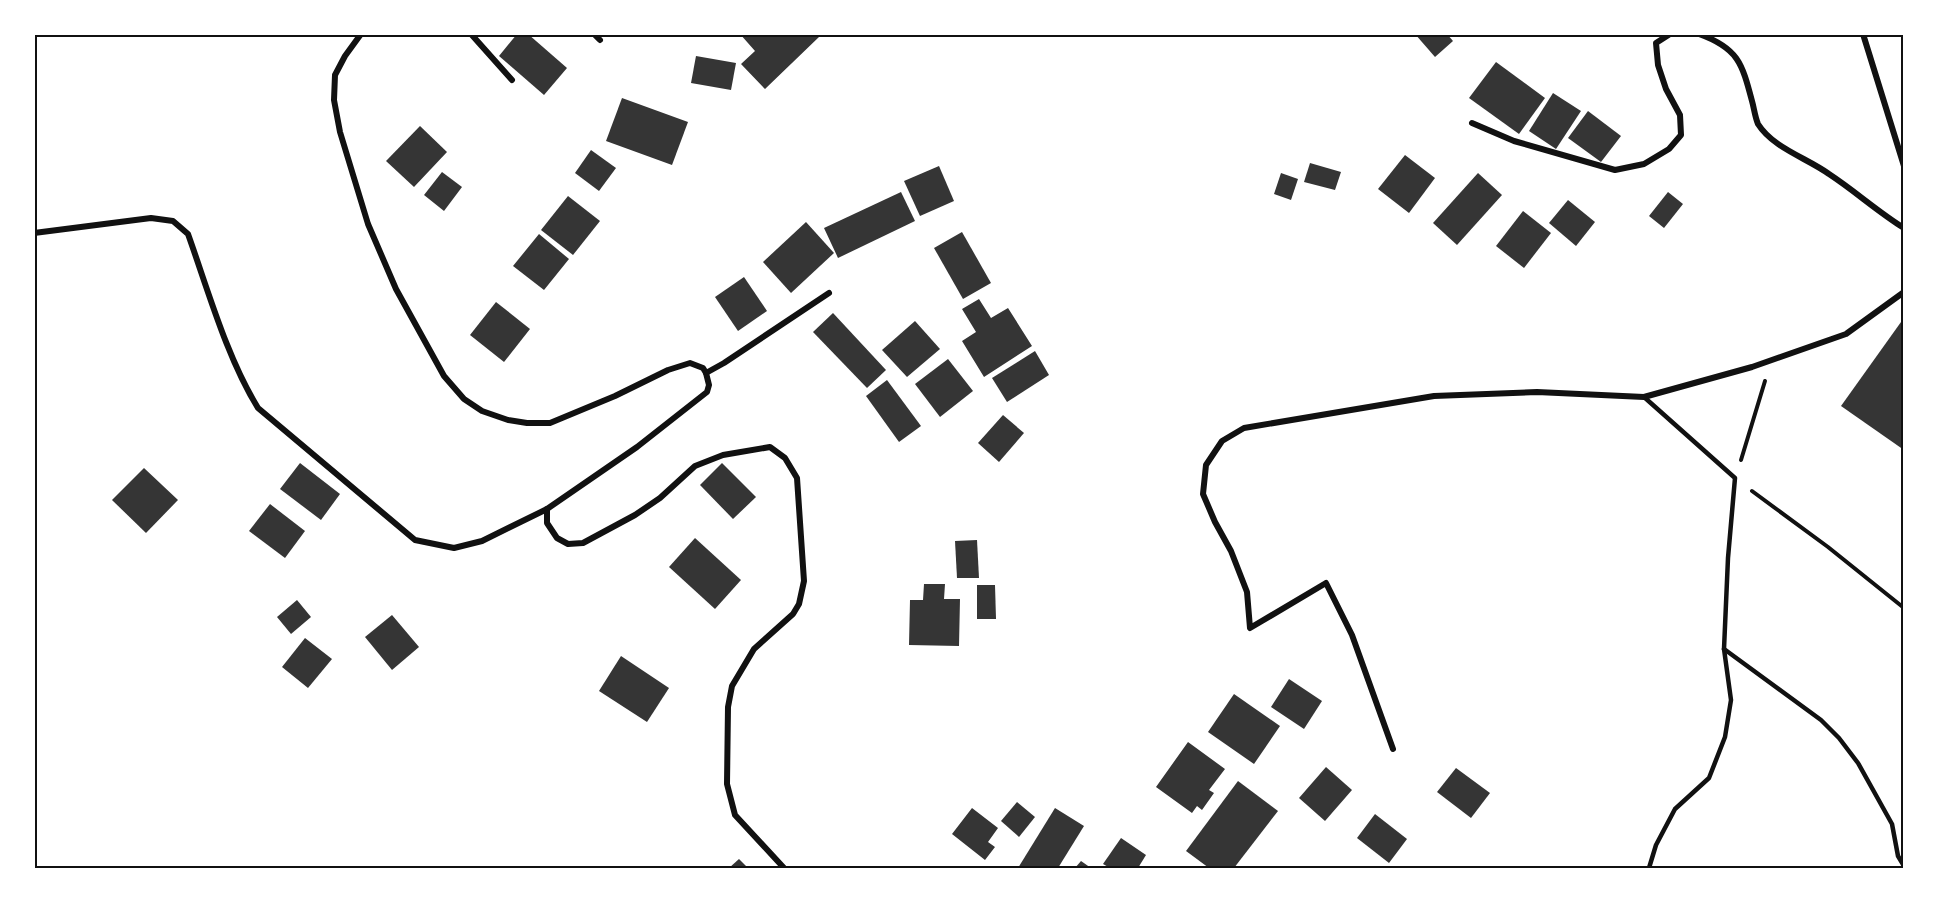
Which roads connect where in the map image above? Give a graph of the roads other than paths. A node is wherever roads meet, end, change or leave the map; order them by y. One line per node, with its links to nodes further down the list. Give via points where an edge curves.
1 (361, 34): 15 (street, via 335,75 334,100 340,132 368,224 396,289 444,376 464,399 482,411 508,420 550,423 668,370 690,363)
2 (471, 34): 8 (street)
3 (594, 34): 7 (street)
4 (1670, 34): 9 (street, via 1656,43 1658,64 1680,115 1681,135 1669,149 1644,164 1615,170 1514,141)
5 (1699, 34): 11 (street, via 1717,40 1734,53 1758,123 1769,136)
6 (1863, 34): 10 (street)
7 (600, 40)
8 (512, 80)
9 (1472, 123)
10 (1904, 166)
11 (1904, 228)
12 (34, 233): 17 (street, via 151,218 173,221 188,234 238,370 258,408 415,540 454,548 482,541)
13 (1904, 292): 16 (street, via 1846,334 1752,367)
14 (829, 293): 15 (street)
15 (706, 373): 17 (street, via 706,392 637,447)
16 (1644, 397): 18 (lane, via 1735,478); 19 (street, via 1537,392 1434,396 1244,428 1221,441 1206,465 1203,494 1247,592 1250,628 1326,583 1352,635)
17 (548, 509): 21 (street, via 547,523 557,538 568,544 583,543 660,498 694,466 723,455 770,447 785,458 796,478 804,581 793,614 754,649 732,686 727,783 735,815)
18 (1724, 649): 20 (lane, via 1821,720 1839,738 1882,804); 22 (lane, via 1731,700 1725,737 1709,778 1675,809)
19 (1393, 748)
20 (1904, 866)
21 (784, 868)
22 (1648, 868)

